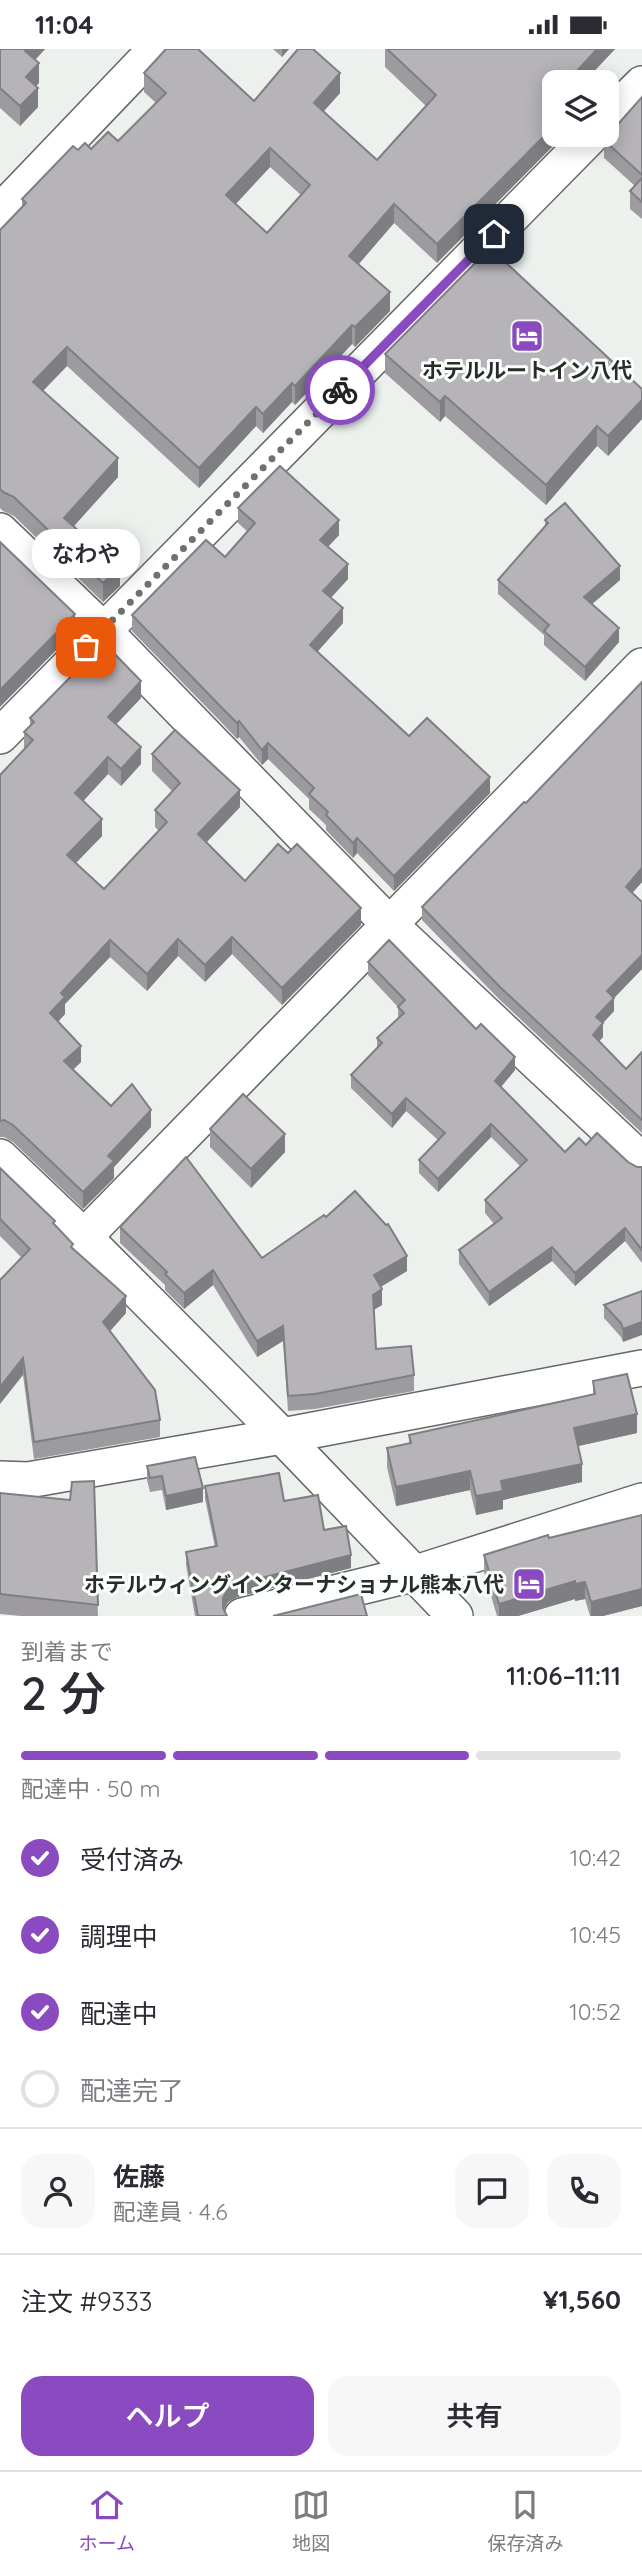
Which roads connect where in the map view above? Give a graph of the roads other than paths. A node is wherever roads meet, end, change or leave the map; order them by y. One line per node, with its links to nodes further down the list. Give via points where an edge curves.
1 (156, 49): 5 (street)
2 (642, 84): 3 (street)
3 (619, 108)
4 (580, 147): 7 (street)
5 (0, 212)
6 (0, 531): 7 (street)
7 (103, 630): 9 (street); 10 (street)
8 (642, 666): 10 (street)
9 (0, 736)
10 (389, 925): 12 (street); 13 (street)
11 (0, 1157): 13 (street)
12 (642, 1161)
13 (84, 1237): 15 (street)
14 (642, 1368): 15 (street)
15 (282, 1436): 16 (street, via 28,1480); 18 (street)
16 (0, 1479)
17 (642, 1501): 18 (street)
18 (415, 1573): 19 (street); 20 (street)
19 (242, 1616)
20 (455, 1616)

